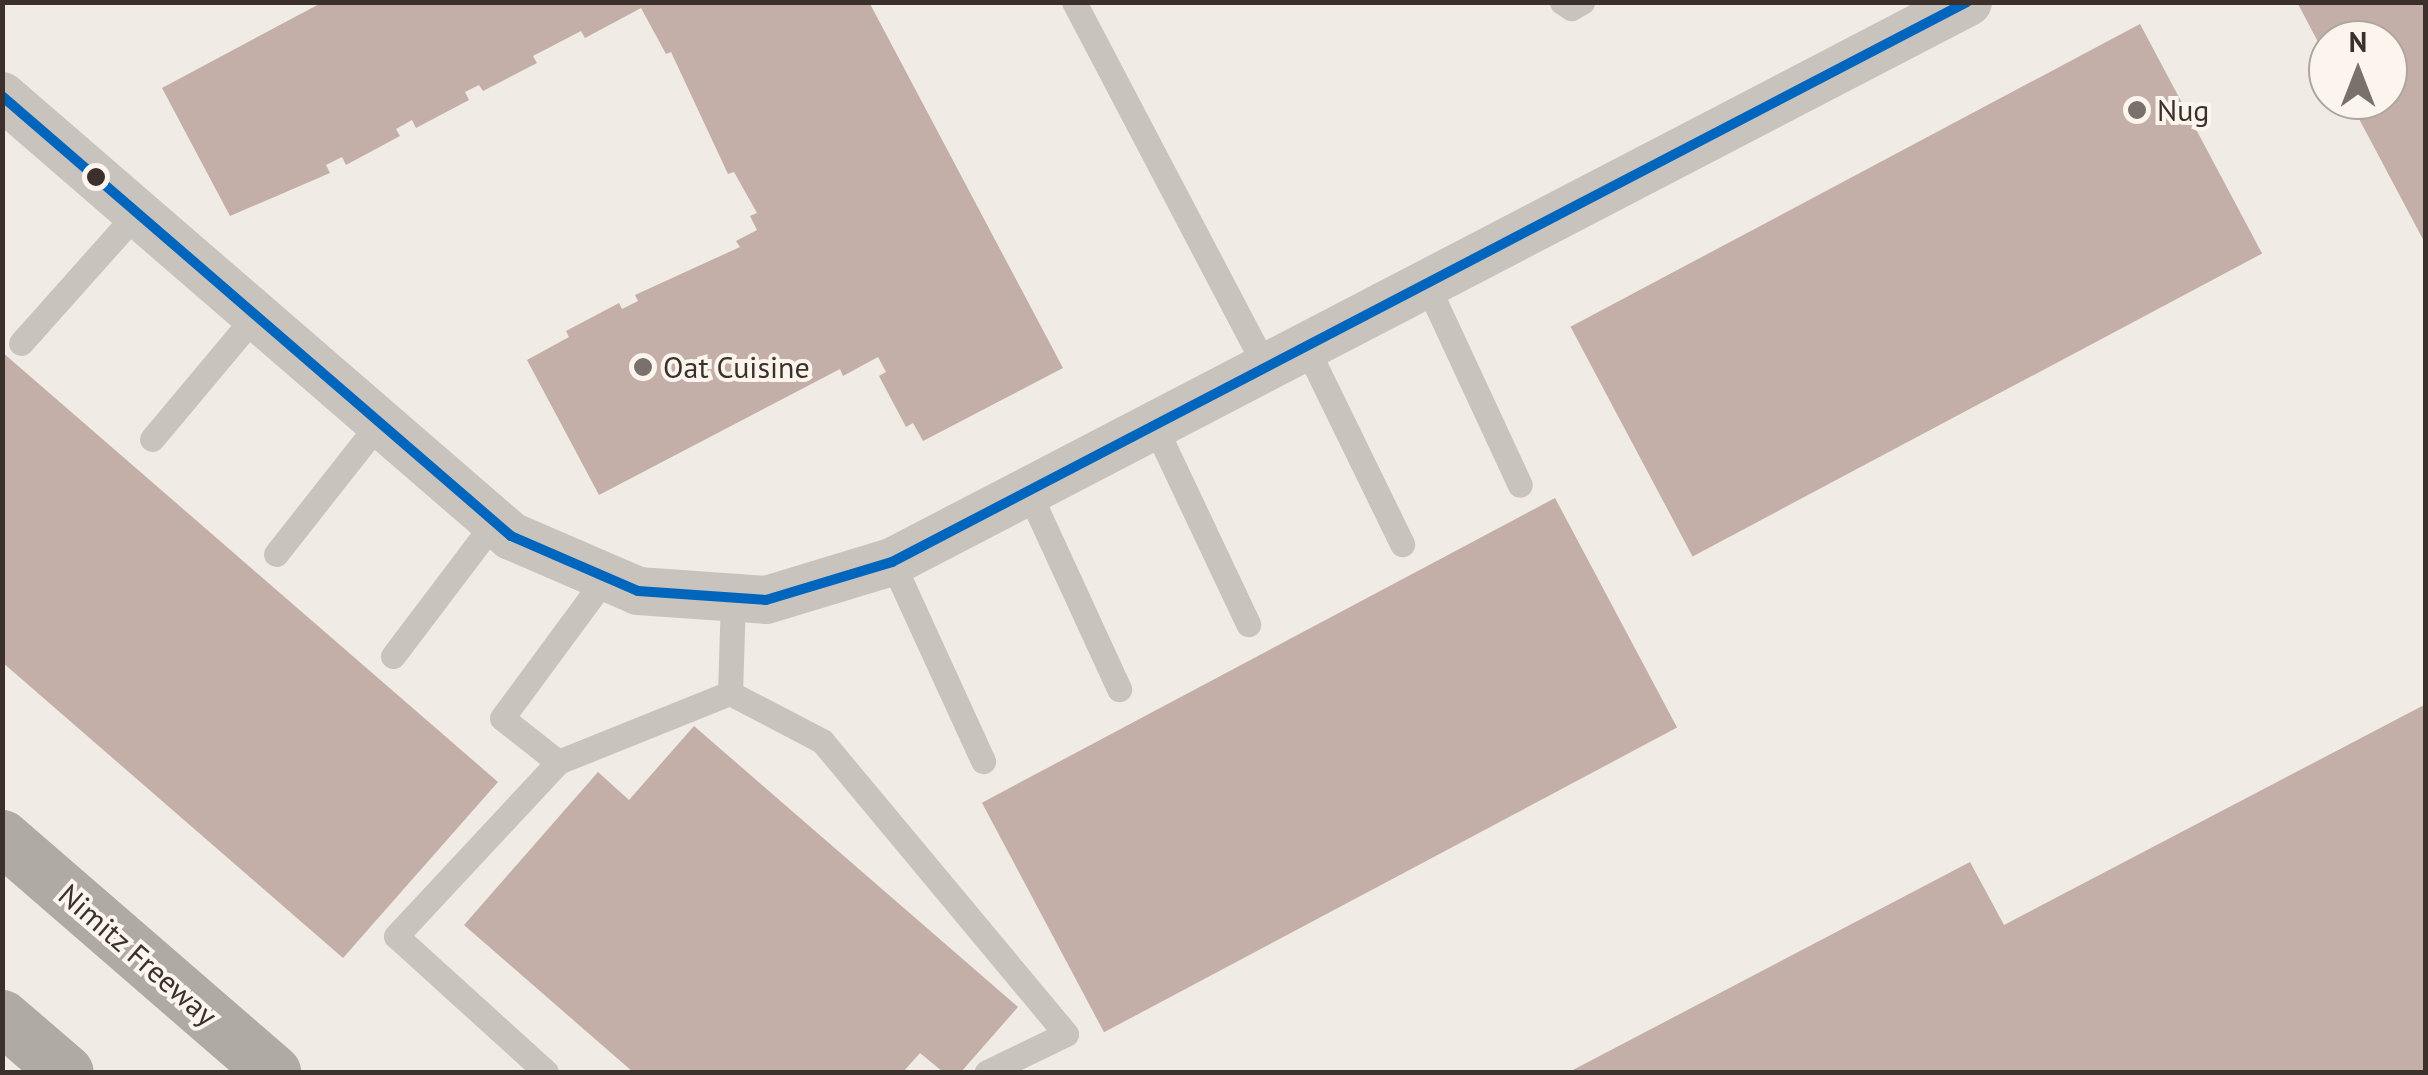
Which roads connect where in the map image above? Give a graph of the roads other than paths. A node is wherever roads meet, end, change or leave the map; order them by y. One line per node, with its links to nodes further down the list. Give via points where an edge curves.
1 (1074, 2): 10 (lane)
2 (1562, 2): 3 (lane, via 1571,8)
3 (1582, 2)
4 (1968, 2): 7 (street)
5 (5, 102): 6 (street)
6 (136, 214): 8 (street); 9 (lane)
7 (1428, 288): 10 (street); 14 (lane)
8 (255, 316): 11 (street); 13 (lane)
9 (21, 342)
10 (1288, 362): 12 (street); 17 (lane)
11 (380, 422): 16 (street); 18 (lane)
12 (1156, 430): 15 (street); 22 (lane)
13 (152, 439)
14 (1520, 484)
15 (1029, 493): 19 (street); 24 (lane)
16 (493, 524): 20 (street); 23 (lane)
17 (1402, 544)
18 (276, 554)
19 (892, 562): 21 (street, via 766,600); 26 (lane)
20 (606, 577): 21 (street, via 638,591); 27 (lane, via 502,718)
21 (733, 598): 25 (lane)
22 (1248, 624)
23 (393, 656)
24 (1119, 690)
25 (730, 693): 27 (lane); 33 (lane, via 822,741 1066,1034)
26 (983, 761)
27 (558, 762): 32 (lane, via 396,936)
28 (2, 838): 31 (highway, Nimitz Freeway)
29 (2, 1017): 30 (highway)
30 (66, 1072)
31 (273, 1072)
32 (546, 1072)
33 (987, 1072)

